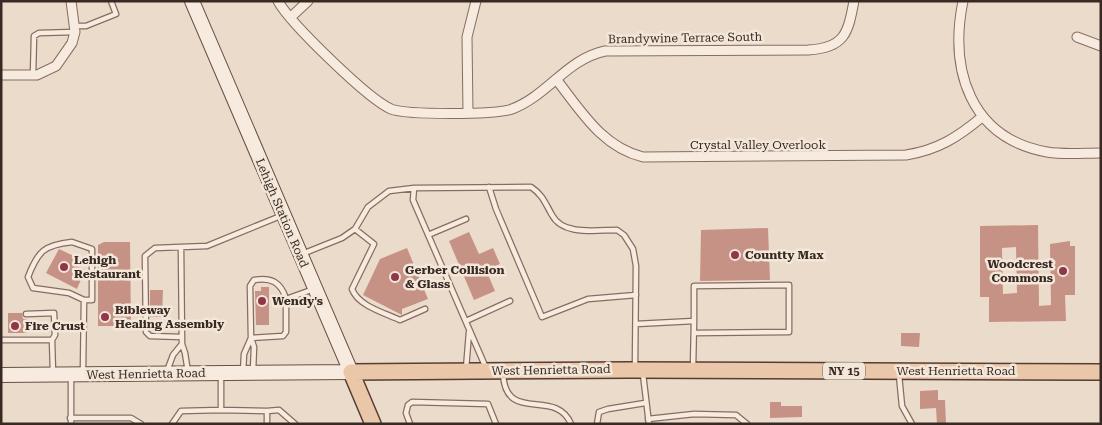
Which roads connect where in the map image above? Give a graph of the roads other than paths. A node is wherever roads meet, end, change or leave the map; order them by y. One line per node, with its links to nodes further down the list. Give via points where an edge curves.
1 (71, 1): 10 (street)
2 (111, 1): 10 (lane, via 116,14)
3 (192, 1): 21 (street, Lehigh Station Road)
4 (278, 1): 9 (street, Brandywine Terrace South)
5 (308, 1): 9 (street)
6 (476, 1): 16 (street, via 467,37)
7 (854, 1): 15 (street, Brandywine Terrace South, via 847,33 825,48 605,51 585,57)
8 (962, 1): 17 (street, via 958,41 961,72 970,98)
9 (290, 18): 16 (street, Brandywine Terrace South, via 382,105 404,112)
10 (75, 29): 14 (street, via 72,43 56,66); 14 (lane, via 34,36)
11 (1077, 37): 12 (street)
12 (1101, 46)
13 (1, 75): 14 (street)
14 (33, 75)
15 (556, 79): 16 (street, Brandywine Terrace South, via 514,108 486,113); 17 (street, Crystal Valley Overlook, via 607,141 630,154 644,157 906,155 937,148)
16 (468, 112)
17 (982, 117): 18 (street, via 1009,138 1033,149 1054,153)
18 (1101, 153)
19 (489, 187): 20 (lane); 28 (lane, via 531,187 547,202 559,224 567,229 617,230 624,235 633,249); 28 (lane, via 542,317 588,300)
20 (414, 188): 23 (lane, via 381,195 368,207); 24 (lane, via 413,200)
21 (283, 215): 25 (lane, via 207,246); 26 (street, Lehigh Station Road)
22 (466, 219): 24 (lane)
23 (355, 229): 26 (lane, via 342,238); 32 (lane, via 374,244 352,289 354,295 361,302 400,320)
24 (428, 236): 34 (lane)
25 (181, 247): 39 (lane); 39 (lane, via 155,248 145,256 144,327 150,336)
26 (300, 255): 27 (street, Lehigh Station Road)
27 (315, 288): 29 (lane); 50 (street, Lehigh Station Road)
28 (636, 295): 36 (lane)
29 (286, 299): 40 (lane, via 286,332 283,336); 40 (lane, via 276,281 258,279 252,282)
30 (84, 300): 30 (lane, via 69,293 33,288 28,277 36,256 52,244 72,242 92,249 92,300); 57 (lane)
31 (510, 301): 34 (lane)
32 (425, 309)
33 (26, 314): 42 (lane, via 54,313 55,335)
34 (466, 321): 37 (lane)
35 (694, 321): 36 (lane); 38 (lane); 38 (lane, via 694,286 789,285 789,332)
36 (636, 324): 44 (lane)
37 (470, 330): 46 (lane); 47 (lane)
38 (694, 333): 45 (lane)
39 (182, 337): 43 (lane)
40 (251, 338): 55 (lane, via 254,347); 55 (lane, via 244,354)
41 (1, 340): 42 (lane)
42 (52, 340): 56 (lane)
43 (182, 344): 52 (lane, via 173,355); 53 (lane)
44 (639, 370): 45 (main road, West Henrietta Road / NY 15); 48 (main road, West Henrietta Road / NY 15); 59 (lane)
45 (693, 370): 49 (main road, West Henrietta Road / NY 15)
46 (466, 371): 47 (main road, West Henrietta Road / NY 15); 50 (main road, West Henrietta Road / NY 15)
47 (487, 371): 48 (main road, West Henrietta Road / NY 15)
48 (503, 371): 72 (lane, via 503,387 509,399 516,404 556,409 568,416)
49 (899, 371): 51 (main road, West Henrietta Road / NY 15); 64 (lane, via 902,406)
50 (351, 372): 55 (street, West Henrietta Road / NY 15); 69 (main road, Lehigh Station Road)
51 (1101, 372)
52 (166, 373): 53 (street, West Henrietta Road / NY 15); 57 (street, West Henrietta Road / NY 15)
53 (188, 373): 54 (street, West Henrietta Road / NY 15)
54 (221, 373): 55 (street, West Henrietta Road / NY 15); 60 (lane)
55 (248, 373)
56 (53, 374): 57 (street, West Henrietta Road / NY 15); 58 (street, West Henrietta Road / NY 15)
57 (77, 374): 62 (lane)
58 (1, 375)
59 (645, 403): 63 (lane); 73 (lane, via 599,412)
60 (221, 410): 61 (lane); 66 (lane, via 181,411)
61 (267, 410): 67 (lane); 68 (lane, via 279,410)
62 (71, 421): 65 (lane, via 130,418)
63 (649, 422): 74 (lane, via 694,414 736,415)
64 (910, 423)
65 (141, 424)
66 (172, 424)
67 (267, 424)
68 (295, 424)
69 (373, 424)
70 (410, 424): 71 (lane, via 406,413 412,402 488,404)
71 (496, 424)
72 (571, 424)
73 (597, 424)
74 (747, 424)

